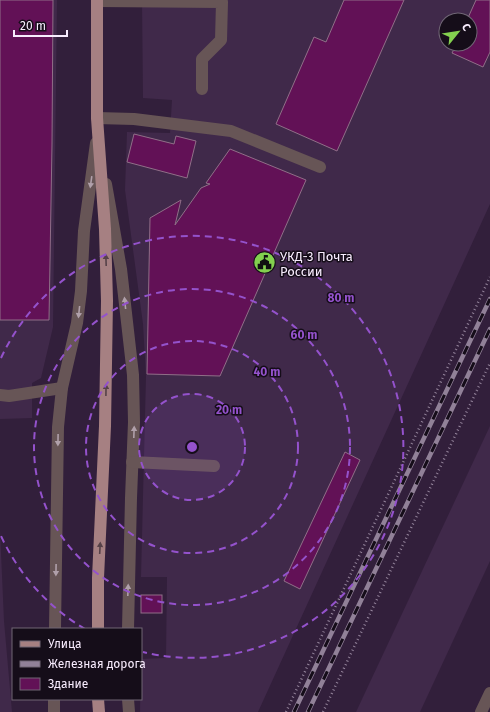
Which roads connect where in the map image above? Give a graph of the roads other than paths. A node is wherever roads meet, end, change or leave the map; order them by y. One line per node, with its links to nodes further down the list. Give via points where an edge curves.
1 (97, 0): 2 (street, via 222,2 221,40 202,59); 3 (main road)
2 (202, 89)
3 (98, 124): 4 (main road); 5 (street, via 134,119 231,131); 6 (street, one-way to 6, via 84,231 77,323)
4 (101, 161): 8 (street, one-way to 4, via 133,375 121,269); 11 (main road, one-way to 4, via 108,301)
5 (320, 167)
6 (62, 388): 7 (street, via 9,396); 10 (street, one-way to 10, via 58,427)
7 (0, 395)
8 (132, 462): 9 (street); 12 (street, one-way to 8)
9 (214, 466)
10 (55, 628)
11 (98, 628)
12 (128, 628)
13 (490, 693): 20 (street)
14 (54, 700): 17 (street)
15 (98, 700): 18 (main road)
16 (128, 700): 19 (street)
17 (54, 712)
18 (99, 712)
19 (129, 712)
20 (481, 712)

